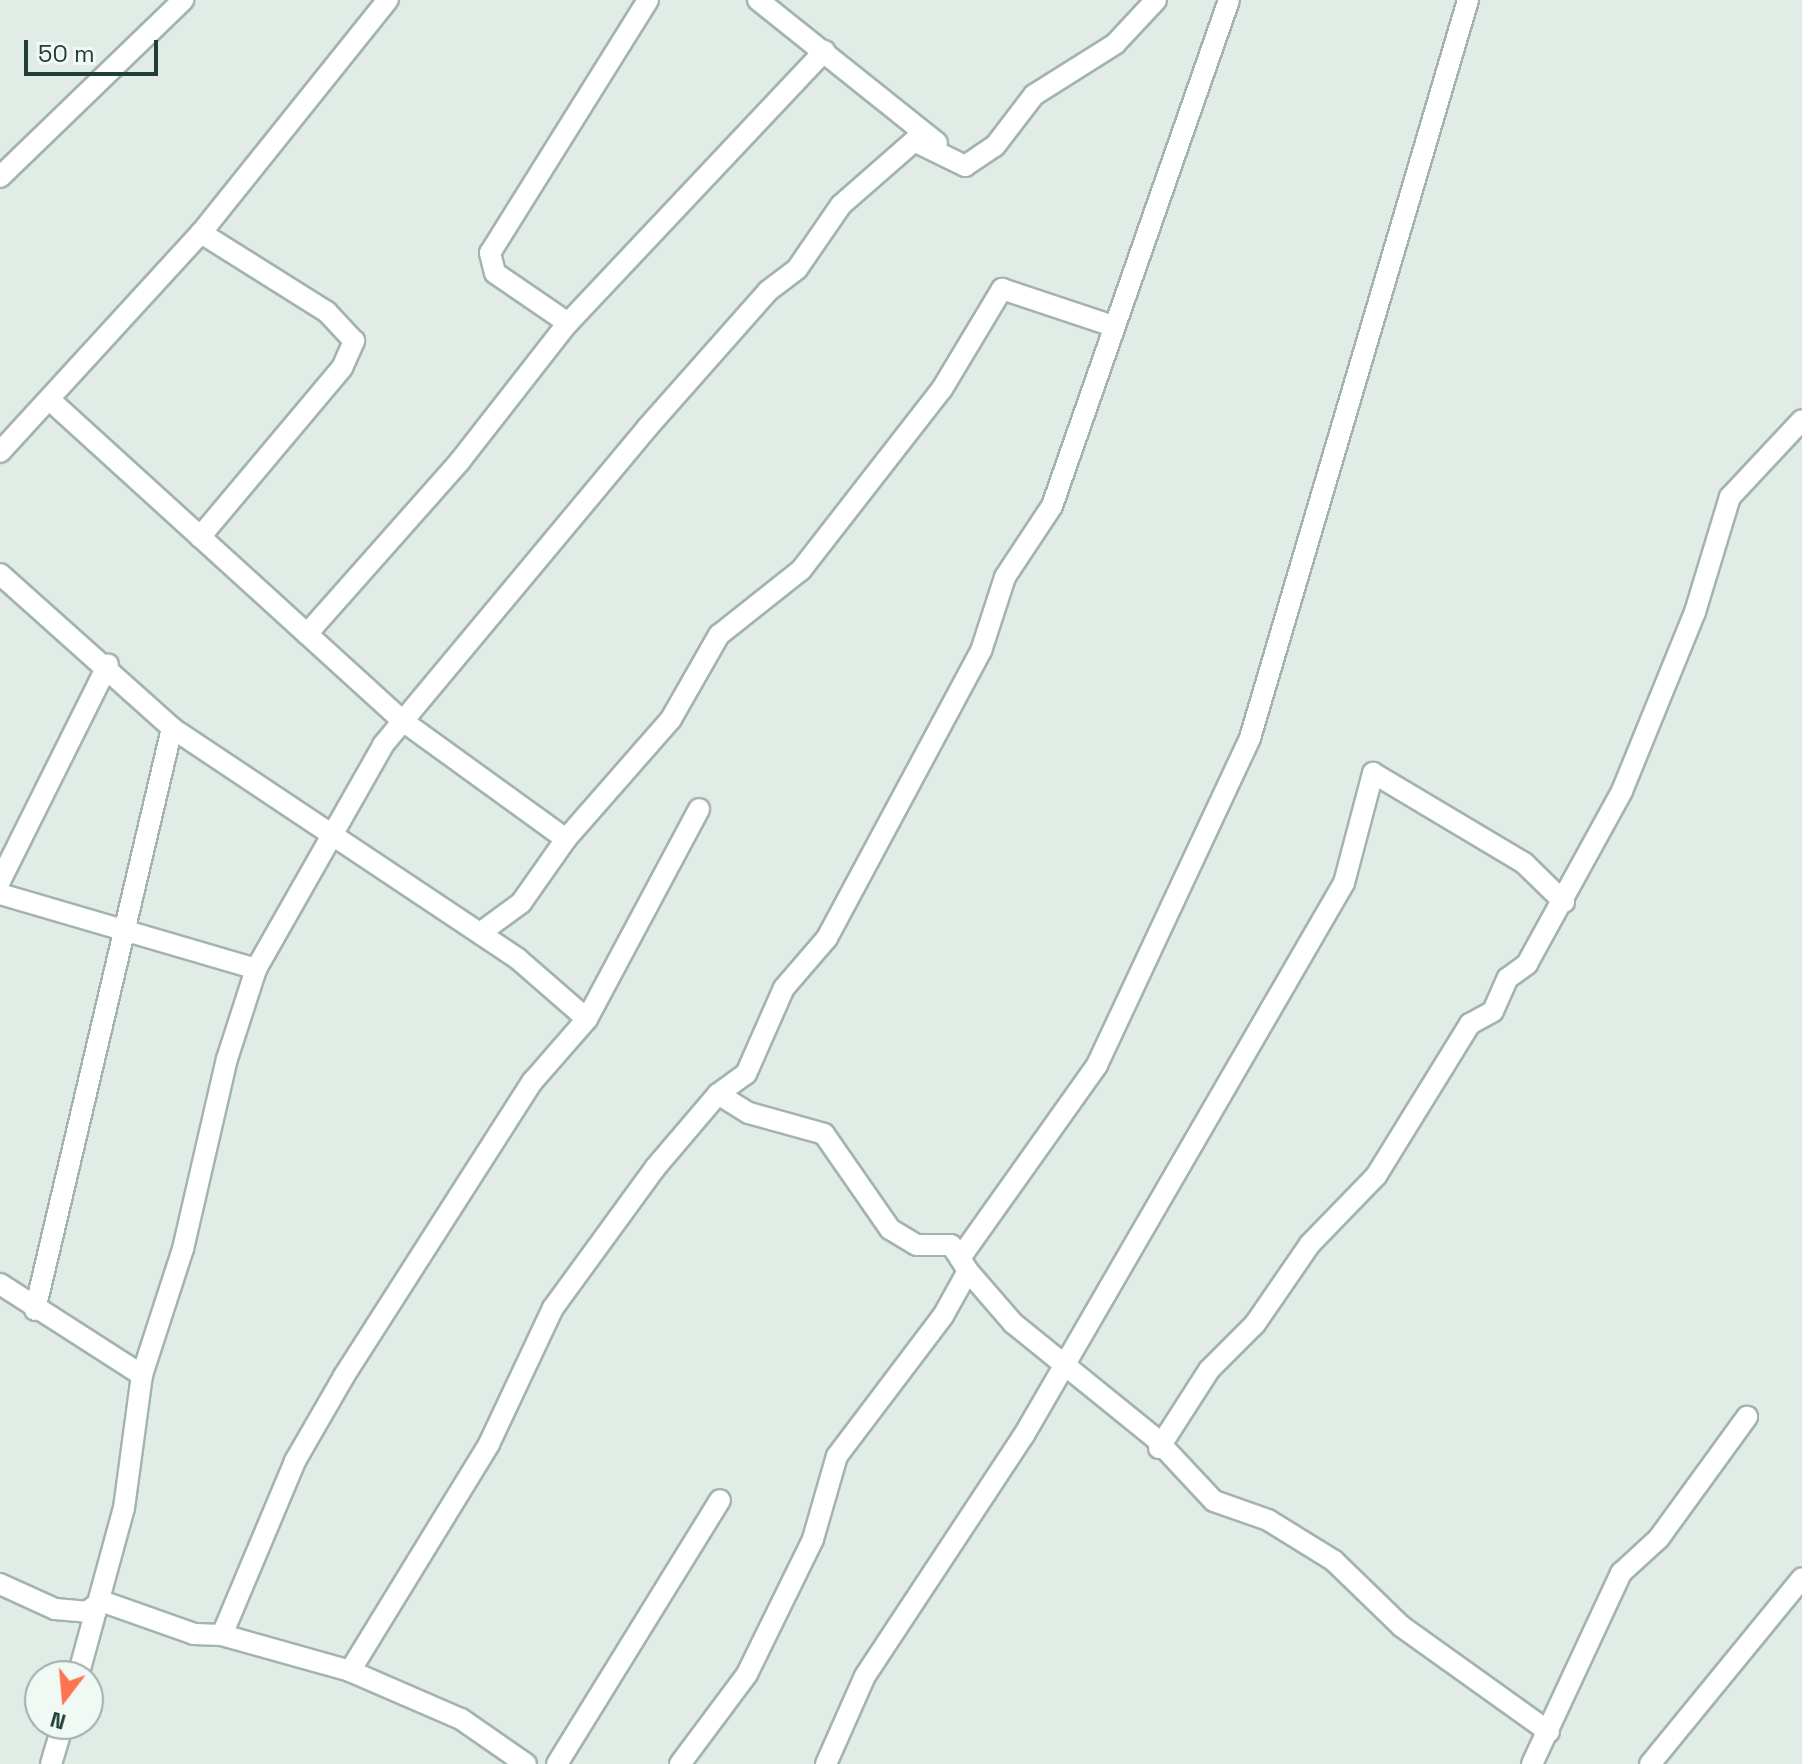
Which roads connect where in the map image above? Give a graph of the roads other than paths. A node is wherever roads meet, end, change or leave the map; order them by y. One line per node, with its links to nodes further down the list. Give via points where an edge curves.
1 (183, 0): 10 (street)
2 (388, 0): 11 (street)
3 (648, 0): 12 (street, via 490,253 495,273)
4 (758, 0): 8 (street)
5 (1156, 0): 9 (street, via 1115,44 1034,95 995,146)
6 (1229, 0): 13 (street)
7 (1468, 0): 34 (street, via 1250,738 1097,1065)
8 (824, 51): 9 (street); 12 (street)
9 (965, 166): 21 (street, via 914,141 841,205 797,269 768,291 647,428)
10 (0, 176)
11 (201, 233): 14 (street); 17 (street, via 327,312 354,341 342,368)
12 (568, 323): 19 (street, via 460,461)
13 (1113, 326): 25 (street, via 1002,289 942,389 801,570 719,635 671,719); 33 (street, via 1052,506 1005,577 981,651 827,938 784,988 746,1074)
14 (51, 401): 16 (street); 17 (street)
15 (1802, 420): 28 (street, via 1730,497 1671,676)
16 (0, 452)
17 (200, 537): 19 (street)
18 (0, 574): 20 (street)
19 (307, 634): 21 (street)
20 (108, 664): 22 (street); 26 (street)
21 (400, 719): 24 (street); 25 (street)
22 (172, 728): 24 (street); 29 (street)
23 (699, 809): 32 (street)
24 (333, 838): 30 (street); 31 (street)
25 (566, 839): 30 (street, via 521,903)
26 (0, 881)
27 (0, 894): 29 (street)
28 (1564, 902): 37 (street, via 1524,863 1373,773 1344,883); 40 (street, via 1527,964 1508,978 1497,1006 1470,1024 1376,1176 1310,1244 1255,1324 1209,1370)
29 (123, 928): 31 (street); 36 (street)
30 (480, 933): 32 (street, via 557,988)
31 (256, 969): 38 (street)
32 (587, 1019): 45 (street, via 533,1081 344,1376 295,1461)
33 (718, 1094): 34 (street, via 749,1113 824,1134 890,1229 917,1245 951,1245); 47 (street, via 553,1308 489,1444)
34 (964, 1265): 37 (street, via 1013,1323); 53 (street, via 873,1418 837,1456 813,1539 747,1674)
35 (0, 1284): 36 (street)
36 (35, 1310): 38 (street)
37 (1066, 1362): 40 (street); 54 (street, via 865,1676)
38 (142, 1375): 44 (street, via 124,1508)
39 (1747, 1417): 48 (street, via 1659,1538 1621,1573)
40 (1159, 1448): 48 (street, via 1214,1501 1268,1520 1334,1561 1401,1626)
41 (720, 1500): 52 (street)
42 (1802, 1578): 56 (street)
43 (0, 1584): 44 (street, via 63,1611 87,1612)
44 (101, 1601): 45 (street, via 194,1634); 46 (street)
45 (222, 1635): 47 (street)
46 (83, 1660)
47 (350, 1671): 51 (street, via 461,1719)
48 (1549, 1732): 55 (street)
49 (58, 1740): 50 (street)
50 (51, 1764)
51 (526, 1764)
52 (557, 1764)
53 (680, 1764)
54 (826, 1764)
55 (1532, 1764)
56 (1650, 1764)

